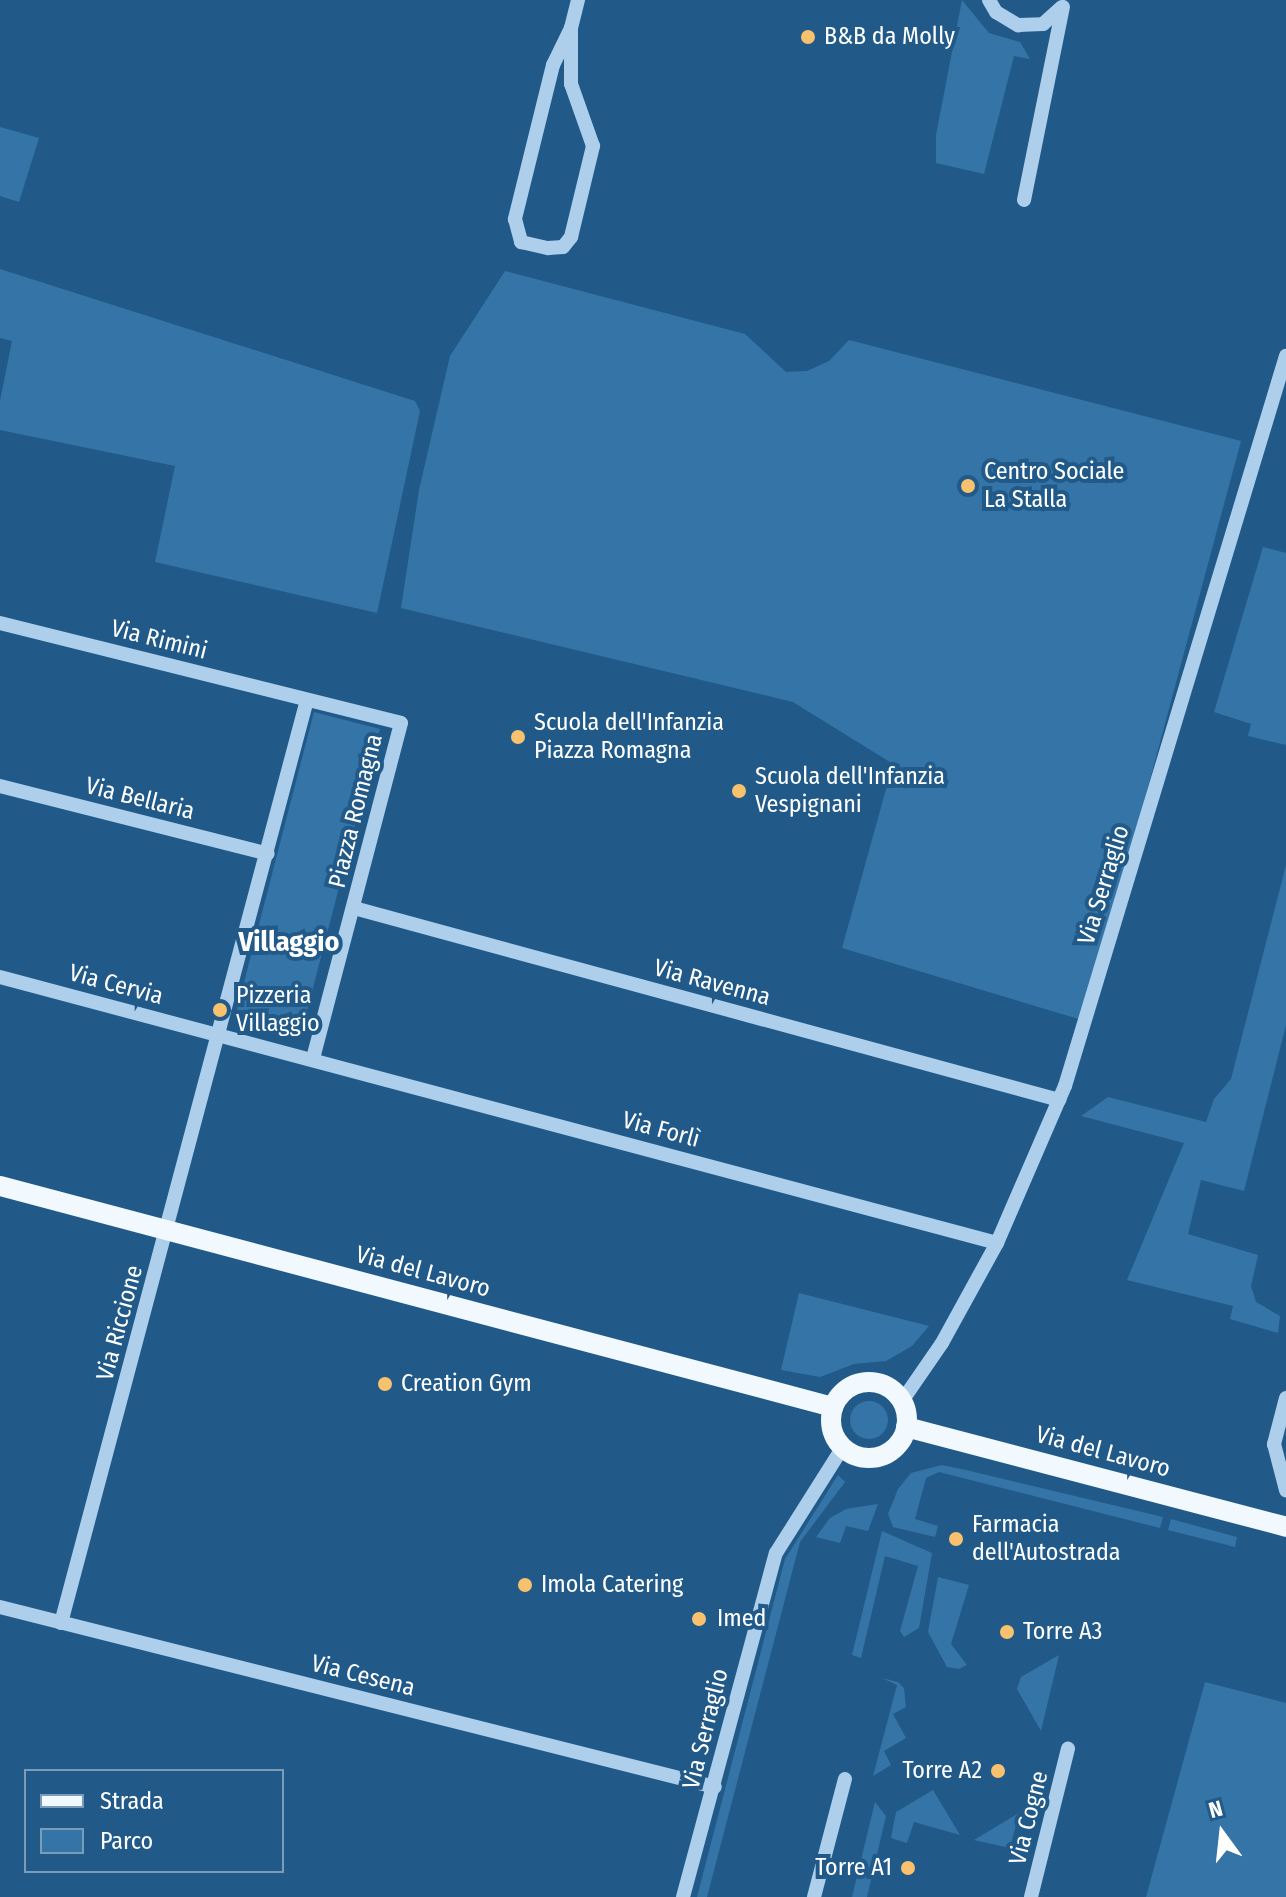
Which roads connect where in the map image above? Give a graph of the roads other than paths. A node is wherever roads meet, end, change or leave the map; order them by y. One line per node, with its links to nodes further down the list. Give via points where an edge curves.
1 (578, 0): 4 (street)
2 (989, 0): 3 (street, via 1006,21 1031,27)
3 (1065, 3): 5 (street)
4 (571, 28): 4 (street, via 553,65 515,219 521,242 548,248 563,247 571,237 593,146 571,84)
5 (1024, 200)
6 (1286, 356): 15 (street, Via Serraglio)
7 (0, 623): 8 (street, Via Rimini)
8 (307, 700): 10 (street); 11 (street, Piazza Romagna, via 401,723)
9 (0, 786): 10 (street, Via Bellaria)
10 (268, 854): 13 (street)
11 (354, 908): 14 (street, Piazza Romagna); 15 (street, Via Ravenna)
12 (0, 977): 13 (street, Via Cervia)
13 (222, 1035): 14 (street); 17 (street, Via Riccione)
14 (313, 1059): 18 (street, Via Forlì)
15 (1059, 1100): 18 (street, Via Serraglio)
16 (0, 1186): 17 (main road, Via del Lavoro)
17 (167, 1231): 21 (main road, Via del Lavoro); 27 (street, Via Riccione)
18 (997, 1243): 20 (street, Via Serraglio, via 942,1343)
19 (1286, 1398): 24 (street, via 1274,1444)
20 (902, 1401): 21 (main road, via 887,1386 866,1382 846,1390); 22 (main road)
21 (833, 1407): 23 (main road, via 832,1428)
22 (906, 1427): 23 (main road, via 885,1454 863,1457); 25 (main road, Via del Lavoro)
23 (843, 1447): 30 (street, Via Serraglio, via 776,1553)
24 (1286, 1490)
25 (1286, 1527)
26 (0, 1607): 27 (street, Via Cesena)
27 (61, 1623): 30 (street, Via Cesena)
28 (1068, 1749): 33 (street, Via Cogne)
29 (845, 1779): 32 (street)
30 (715, 1787): 31 (street, Via Serraglio)
31 (683, 1897)
32 (814, 1897)
33 (1031, 1897)

